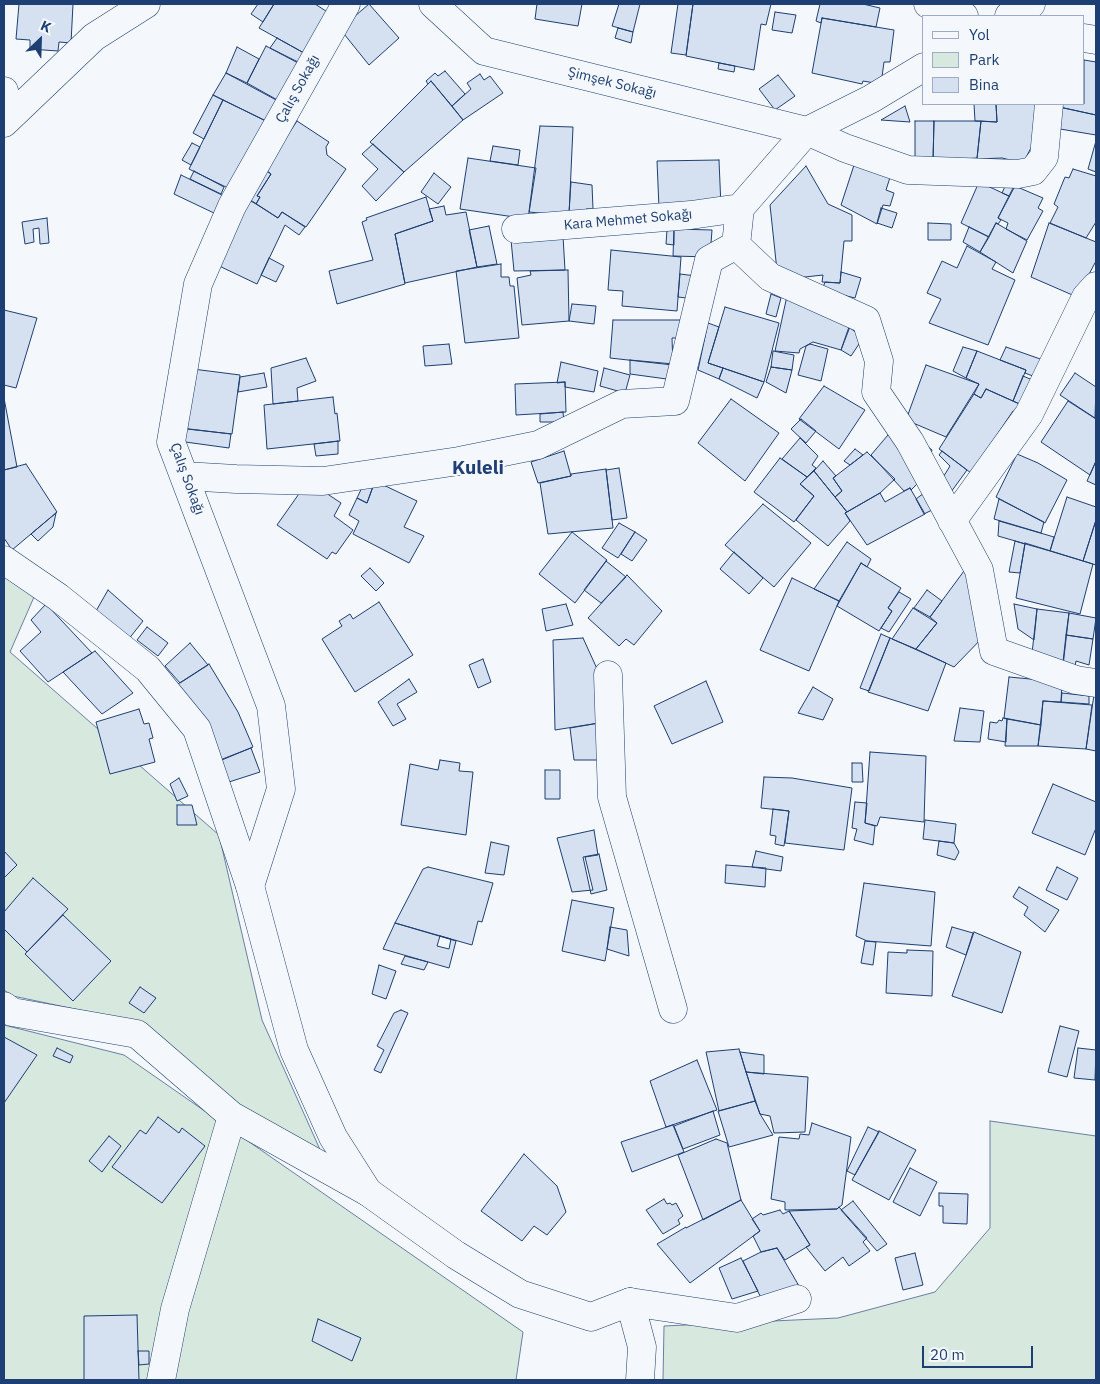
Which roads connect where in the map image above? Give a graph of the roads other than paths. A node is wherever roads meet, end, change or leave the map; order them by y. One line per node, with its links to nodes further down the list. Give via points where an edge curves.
1 (146, 4): 10 (street, via 94,37)
2 (346, 4): 16 (street, Çalış Sokağı, via 232,206 198,284 171,442)
3 (433, 4): 11 (street, Şimşek Sokağı, via 484,51)
4 (928, 4): 6 (street)
5 (1031, 4): 7 (street)
6 (961, 15)
7 (1012, 15)
8 (922, 68): 11 (street, via 872,99)
9 (1049, 105): 11 (street, Şimşek Sokağı, via 1044,157 1033,171 1018,174 908,170)
10 (6, 110)
11 (807, 131): 12 (street)
12 (740, 208): 13 (street, Kara Mehmet Sokağı); 14 (street)
13 (516, 229)
14 (736, 245): 16 (street, via 709,260 675,401 622,404 538,445 459,461 323,481); 17 (street, via 770,277 866,320 879,361 876,392 910,442)
15 (1093, 295): 17 (street, via 1029,414)
16 (184, 476): 21 (street, Çalış Sokağı, via 271,706 281,789)
17 (952, 521): 20 (street, via 980,570 994,651 1076,680)
18 (4, 560): 21 (street, via 58,596 148,669 197,729)
19 (608, 675): 23 (street, via 612,797)
20 (1096, 683)
21 (250, 886): 25 (street, via 294,1050 333,1138)
22 (4, 1006): 24 (street, via 12,1012 137,1034)
23 (673, 1009)
24 (232, 1116): 25 (street); 28 (street, via 175,1309)
25 (368, 1192): 27 (street, via 456,1255 520,1294 591,1317)
26 (797, 1299): 27 (street, via 736,1318)
27 (630, 1302): 29 (street, via 642,1347)
28 (161, 1380)
29 (640, 1380)

